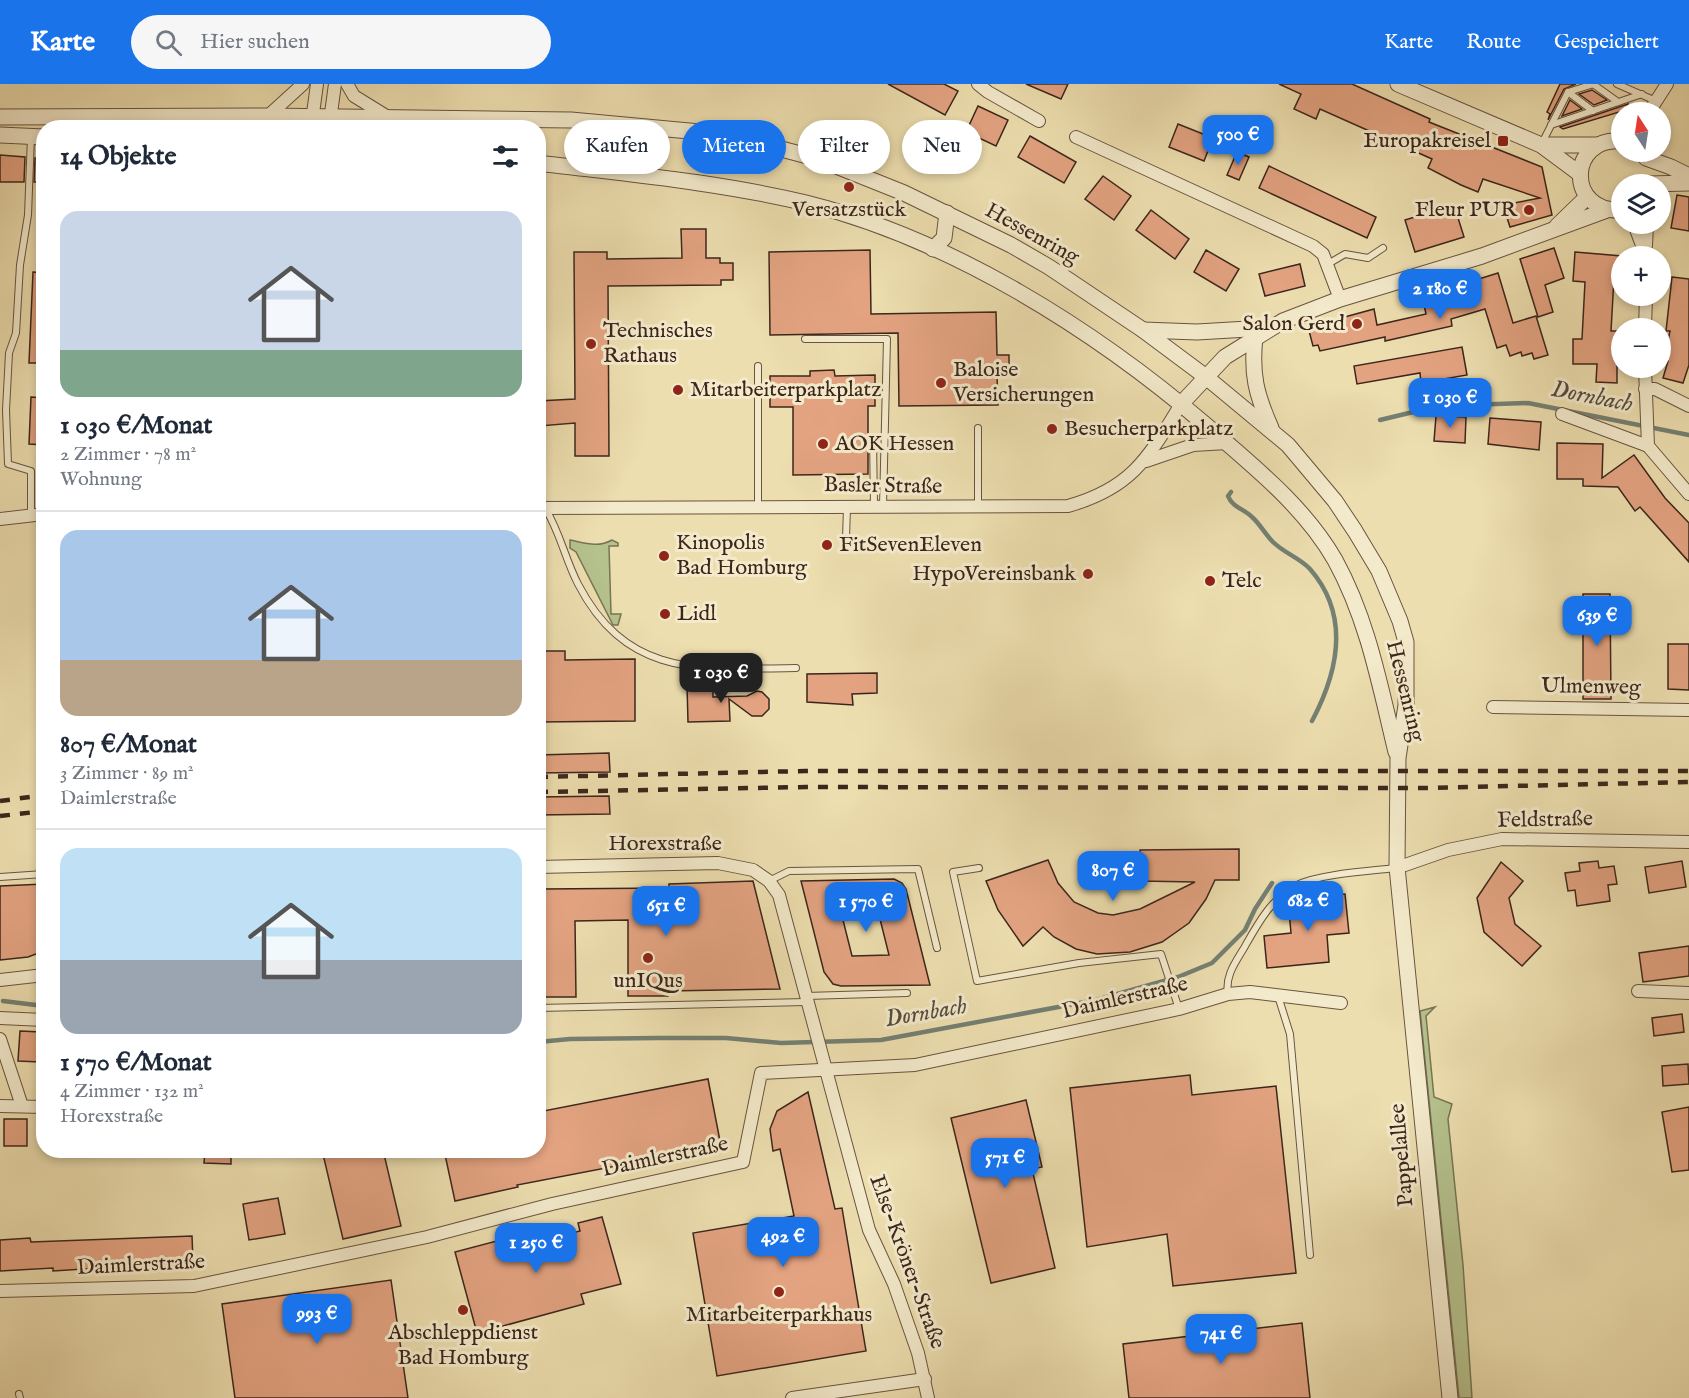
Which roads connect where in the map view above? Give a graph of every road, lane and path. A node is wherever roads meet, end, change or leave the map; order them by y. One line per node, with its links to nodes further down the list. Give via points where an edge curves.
1 (303, 84): 16 (street)
2 (317, 84): 20 (street)
3 (336, 84): 21 (street)
4 (347, 84): 18 (street, via 354,96)
5 (978, 84): 23 (street)
6 (1398, 84): 31 (street)
7 (1594, 84): 10 (lane); 13 (lane)
8 (1617, 84): 11 (lane)
9 (1667, 84): 12 (street)
10 (1568, 92): 15 (lane); 24 (lane)
11 (1642, 94): 12 (lane); 13 (lane)
12 (1657, 101)
13 (1618, 102)
14 (1611, 105): 15 (lane)
15 (1593, 111): 24 (lane)
16 (268, 116): 17 (street, Hessenring); 19 (street, Hessenring)
17 (0, 117)
18 (388, 117): 22 (street, Hessenring); 41 (street, Hessenring, via 571,120 710,134 819,159)
19 (297, 120)
20 (311, 120)
21 (330, 120)
22 (353, 120)
23 (1039, 121)
24 (1551, 124): 31 (lane)
25 (0, 135): 26 (street)
26 (36, 137)
27 (1076, 137): 45 (street, via 1313,246)
28 (1611, 141): 29 (street)
29 (1597, 145): 31 (street); 34 (street, via 1582,163)
30 (36, 146): 67 (lane, via 20,265 16,333 9,353 6,411 8,464 31,471)
31 (1541, 146): 34 (street)
32 (1661, 162): 35 (street)
33 (546, 164): 44 (street, Hessenring, via 700,183 806,203)
34 (1580, 174): 38 (street)
35 (1689, 176)
36 (1671, 183): 37 (street)
37 (1689, 183)
38 (1587, 197): 39 (street); 42 (street)
39 (1611, 209)
40 (1611, 211): 42 (street)
41 (947, 213): 44 (street, via 944,238); 48 (street, Hessenring, via 1049,267)
42 (1553, 230): 46 (street)
43 (1383, 248): 45 (lane, via 1368,258 1345,254)
44 (933, 249): 55 (street, Hessenring, via 1058,316)
45 (1328, 264): 46 (street)
46 (1340, 299): 47 (street)
47 (1270, 328): 48 (street); 49 (street)
48 (1143, 330): 52 (street, Hessenring)
49 (1255, 337): 52 (street, via 1225,357); 59 (street, via 1257,397)
50 (805, 339): 68 (lane, via 887,339)
51 (759, 366): 65 (lane)
52 (1206, 377): 55 (street); 59 (street, Hessenring)
53 (1645, 378): 54 (street)
54 (1645, 389): 56 (street, via 1654,389); 61 (street)
55 (1181, 404): 62 (street, Hessenring); 63 (street, Basler Straße)
56 (1689, 406)
57 (1562, 414): 61 (street)
58 (978, 428): 70 (lane)
59 (1274, 433): 78 (street, Hessenring, via 1335,501 1379,572 1400,621 1406,642 1407,671)
60 (873, 438): 68 (lane)
61 (1648, 442): 64 (street)
62 (1227, 443): 63 (street, via 1193,445); 78 (street, Hessenring, via 1299,512 1333,557 1371,646)
63 (1145, 461): 70 (street, Basler Straße, via 1123,482 1076,504)
64 (1689, 494)
65 (758, 505): 66 (street, Basler Straße); 69 (street, Basler Straße)
66 (847, 506): 68 (street, Basler Straße); 74 (lane)
67 (36, 507)
68 (879, 507): 70 (street, Basler Straße)
69 (546, 508)
70 (978, 508)
71 (546, 513): 75 (lane, via 557,528 570,567 589,604 626,644 650,657 695,669)
72 (36, 514): 73 (street)
73 (0, 519)
74 (846, 539)
75 (796, 668)
76 (1493, 707): 77 (street, Ulmenweg)
77 (1689, 710)
78 (1398, 758): 80 (street, Pappelallee)
79 (1689, 842): 80 (street, Feldstraße, via 1502,839 1448,850)
80 (1401, 866): 92 (lane, via 1299,884 1282,895 1266,912 1231,970 1226,983); 110 (street, Pappelallee)
81 (546, 867): 85 (street, Horexstraße, via 718,863 746,868)
82 (978, 868): 97 (lane, via 954,873 977,981 1079,963 1161,954)
83 (36, 875): 84 (lane)
84 (0, 877)
85 (769, 881): 86 (lane, via 789,871 918,869); 94 (street, via 779,895 786,917)
86 (937, 948)
87 (36, 976): 88 (street)
88 (0, 980)
89 (1638, 992): 91 (street)
90 (908, 993): 94 (lane)
91 (1689, 993)
92 (1228, 994): 93 (street, Daimlerstraße); 97 (street, Daimlerstraße)
93 (1278, 996): 95 (street, Daimlerstraße); 105 (lane, via 1290,1034)
94 (806, 999): 96 (lane); 101 (street)
95 (1341, 1004)
96 (546, 1008)
97 (1179, 1009): 101 (street, Daimlerstraße, via 915,1065)
98 (0, 1018): 99 (street)
99 (36, 1020)
100 (0, 1039): 103 (street)
101 (825, 1070): 106 (street, Daimlerstraße, via 761,1073 743,1162 552,1204 427,1237 194,1286); 107 (street, Else-Kröner-Straße, via 869,1230 894,1284)
102 (0, 1106): 103 (street)
103 (22, 1106): 104 (street)
104 (36, 1107)
105 (1310, 1255)
106 (0, 1291)
107 (925, 1379): 108 (street); 109 (street, Else-Kröner-Straße)
108 (792, 1398)
109 (928, 1398)
110 (1450, 1398)

